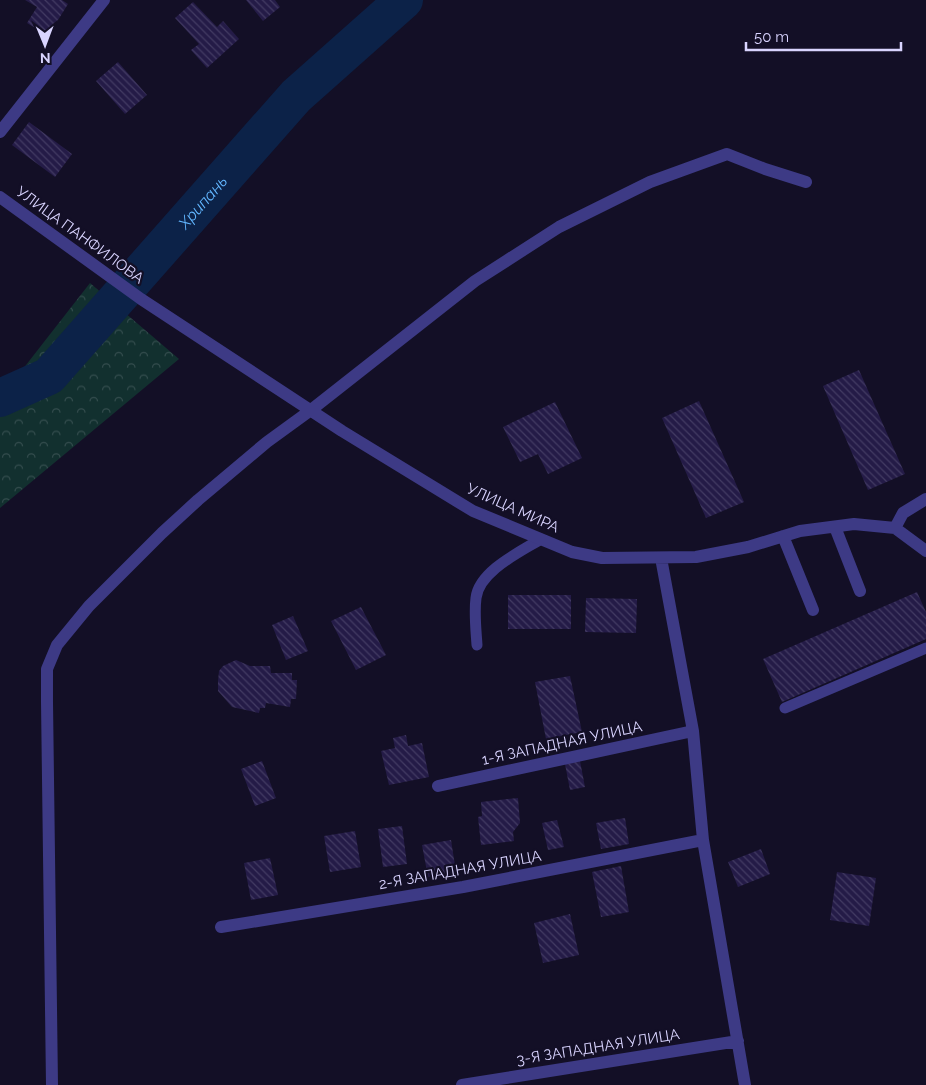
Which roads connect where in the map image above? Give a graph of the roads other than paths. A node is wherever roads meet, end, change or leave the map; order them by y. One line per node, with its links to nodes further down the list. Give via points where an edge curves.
1 (104, 0): 2 (street)
2 (0, 132)
3 (806, 182): 6 (street, via 727,154 650,182 559,227 475,281)
4 (0, 197): 5 (street, УЛИЦА ПАНФИЛОВА)
5 (141, 298): 6 (street, УЛИЦА МИРА)
6 (311, 410): 11 (street, УЛИЦА МИРА, via 473,511); 24 (street, via 198,500 82,614 57,645 48,669 47,744)
7 (926, 500): 9 (street, via 903,513)
8 (836, 526): 9 (street, УЛИЦА МИРА, via 854,524); 10 (street, УЛИЦА МИРА); 14 (street)
9 (895, 528): 12 (street)
10 (783, 536): 13 (street, УЛИЦА МИРА, via 696,557); 15 (street)
11 (541, 539): 13 (street, УЛИЦА МИРА, via 572,552 602,558); 16 (lane, via 500,564 485,578 476,596)
12 (926, 551)
13 (661, 558): 19 (street)
14 (860, 590)
15 (812, 610)
16 (477, 646)
17 (926, 648): 18 (lane)
18 (785, 708)
19 (693, 731): 20 (street, 1-Я ЗАПАДНАЯ УЛИЦА); 21 (street)
20 (438, 786)
21 (703, 840): 22 (street, 2-Я ЗАПАДНАЯ УЛИЦА, via 463,887); 23 (street)
22 (221, 927)
23 (738, 1041): 25 (street, 3-Я ЗАПАДНАЯ УЛИЦА); 26 (street)
24 (52, 1085)
25 (462, 1085)
26 (746, 1085)

